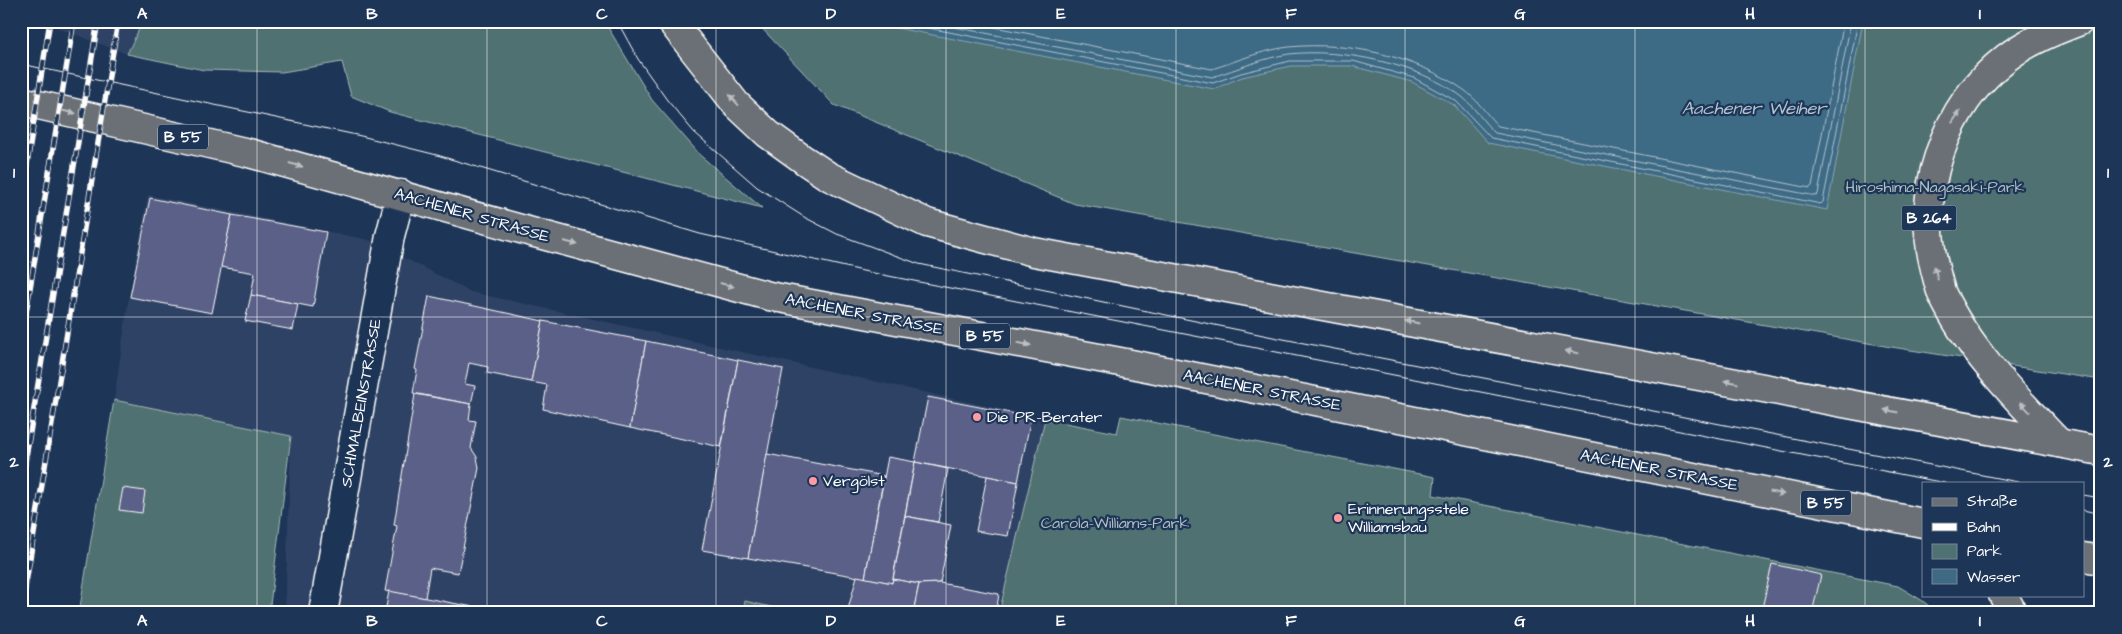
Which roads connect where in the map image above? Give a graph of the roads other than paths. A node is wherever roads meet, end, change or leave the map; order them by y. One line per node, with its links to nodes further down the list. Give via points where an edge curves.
1 (671, 21): 5 (main road, one-way to 1, via 1034,252 926,223 828,176 768,134 736,104)
2 (2080, 21): 5 (main road, B 264, one-way to 2, via 2012,394 1961,331 1941,292 1930,250 1928,207 1935,164 1951,124 1975,88 2006,58 2043,35)
3 (21, 101): 4 (main road, AACHENER STRASSE / B 55, one-way to 4, via 249,153)
4 (401, 194): 7 (main road, AACHENER STRASSE / B 55, one-way to 7, via 769,296 1131,364); 11 (street, SCHMALBEINSTRASSE, via 390,236)
5 (2059, 443): 6 (main road)
6 (2101, 451)
7 (1922, 523)
8 (2084, 557): 9 (main road)
9 (2101, 560)
10 (2004, 596): 12 (main road)
11 (324, 613)
12 (2012, 613)

